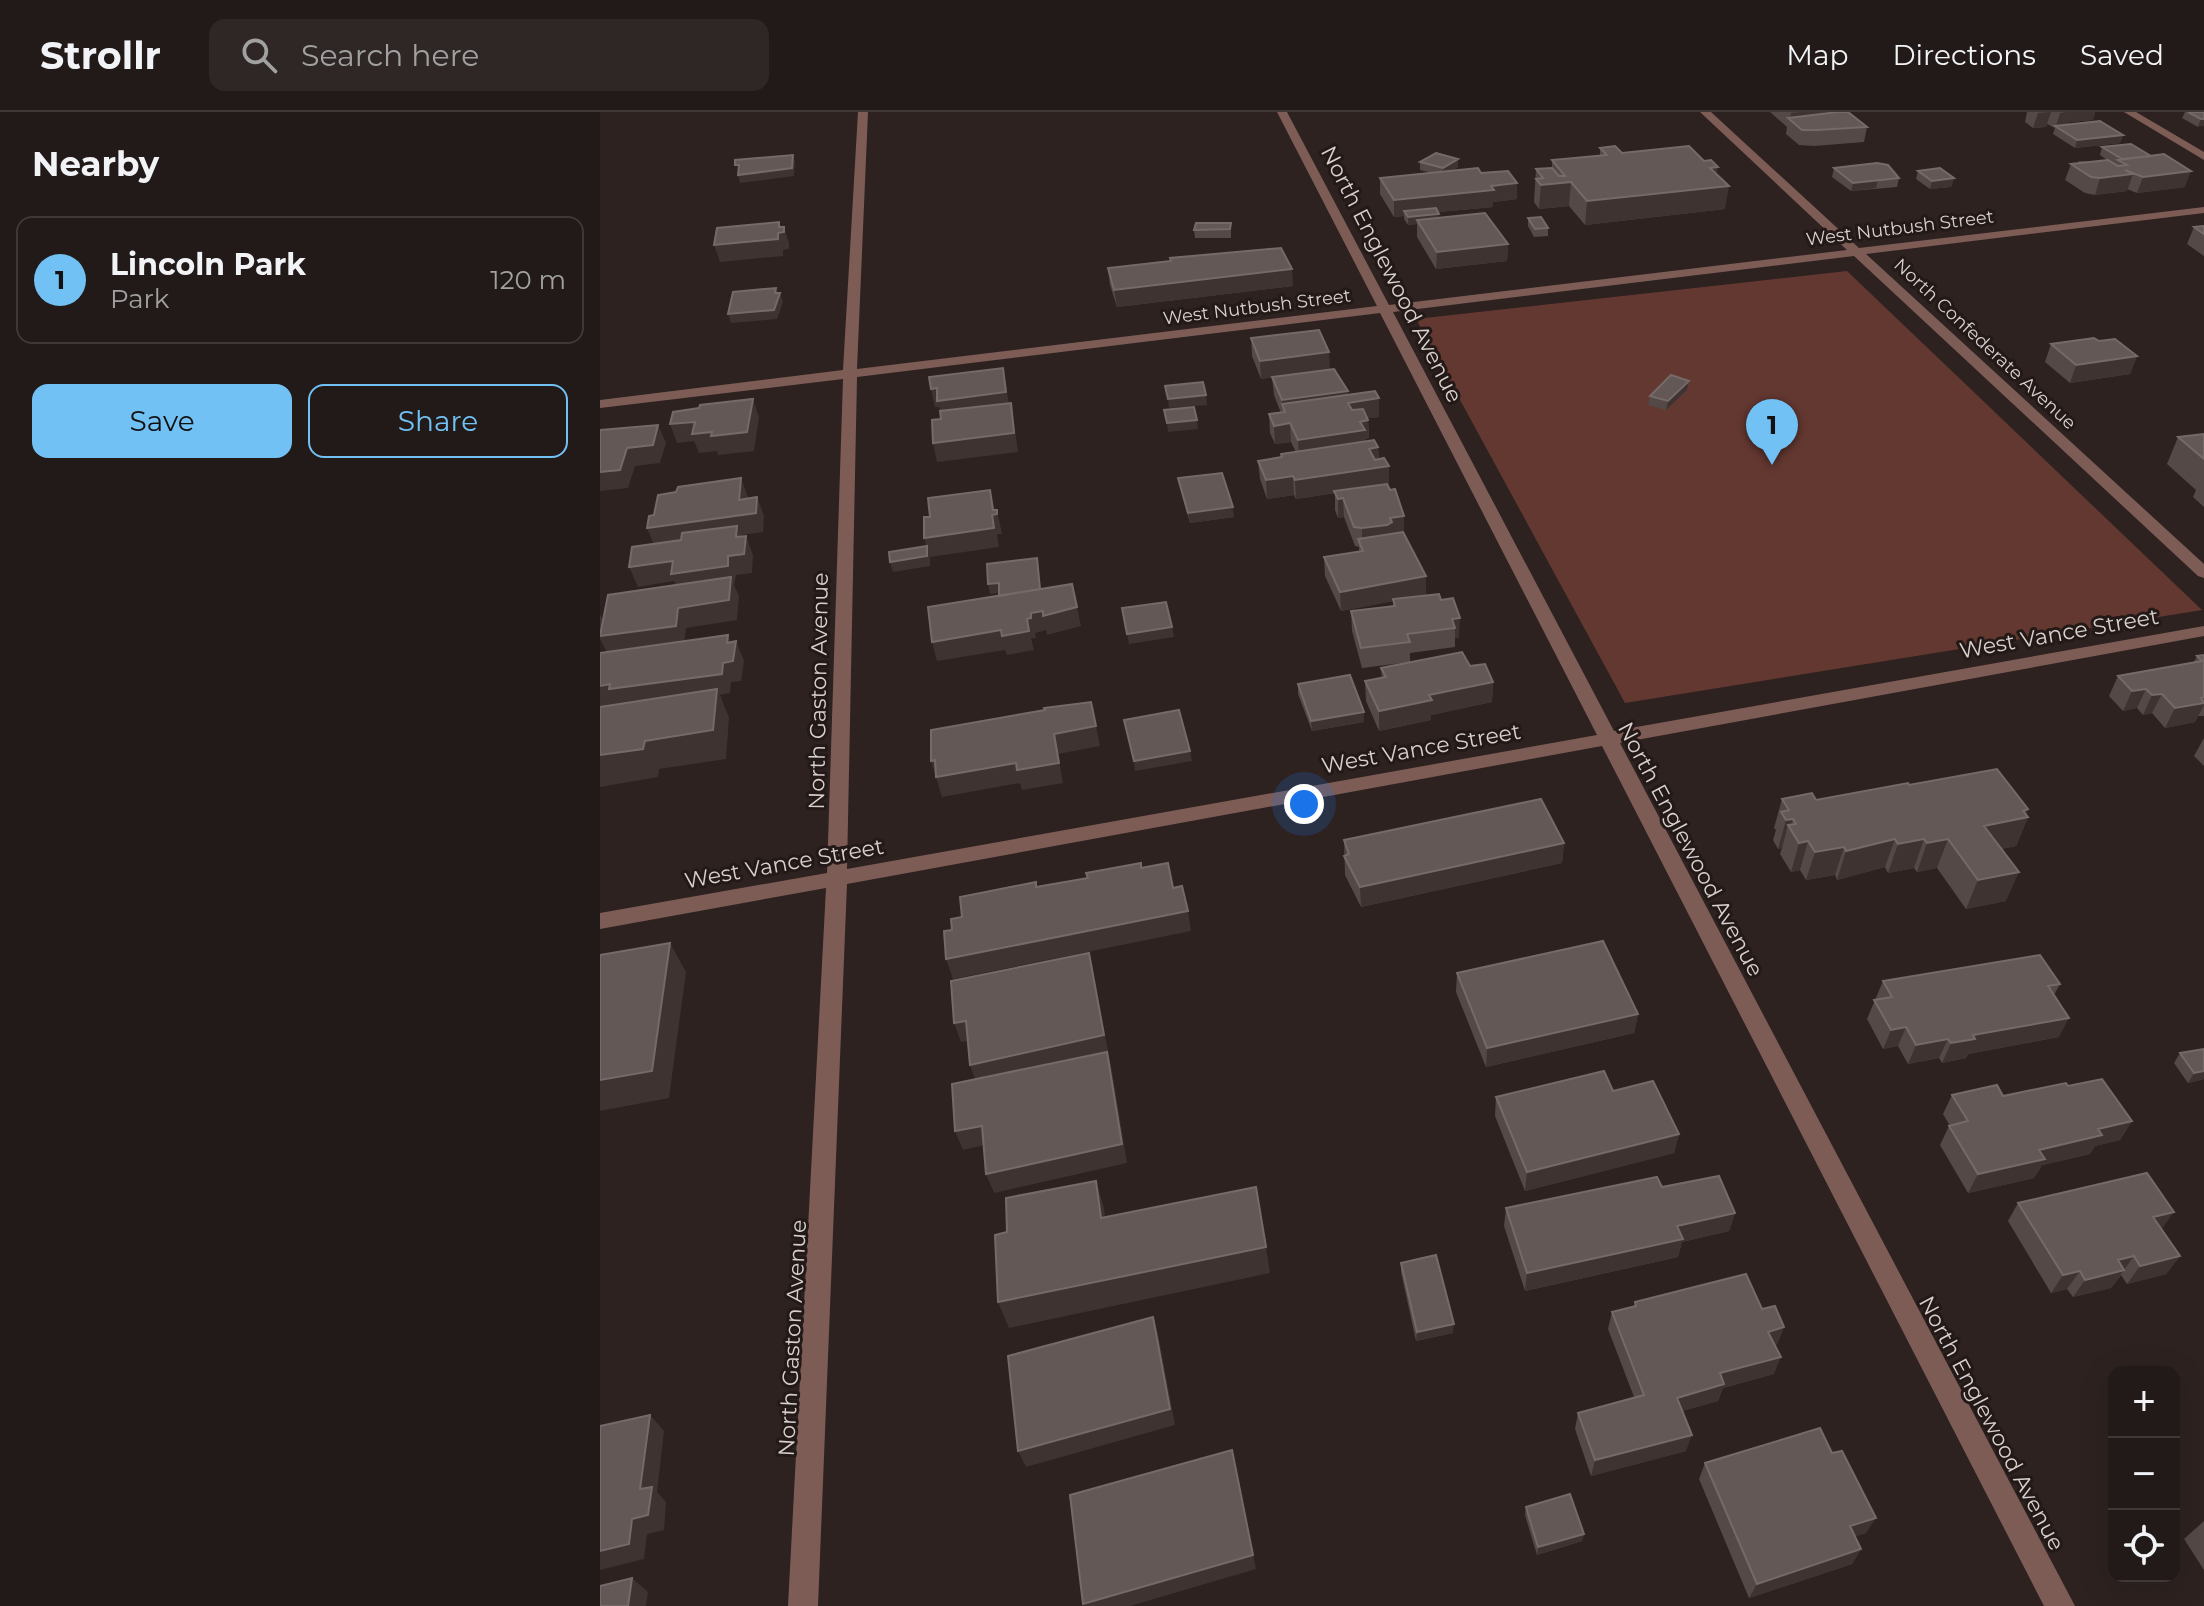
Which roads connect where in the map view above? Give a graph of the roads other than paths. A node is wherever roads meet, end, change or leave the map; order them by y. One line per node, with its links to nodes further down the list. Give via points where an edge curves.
1 (863, 112): 9 (street, North Gaston Avenue)
2 (1282, 112): 8 (street, North Englewood Avenue)
3 (1705, 112): 7 (street, North Confederate Avenue)
4 (2129, 112): 5 (street)
5 (2204, 157)
6 (2204, 210): 7 (street, West Nutbush Street)
7 (1860, 251): 8 (street, West Nutbush Street); 11 (street, North Confederate Avenue)
8 (1383, 310): 9 (street, West Nutbush Street); 13 (street, North Englewood Avenue)
9 (850, 374): 10 (street, West Nutbush Street); 14 (street, North Gaston Avenue)
10 (600, 404)
11 (2204, 573)
12 (2204, 631): 13 (street, West Vance Street)
13 (1607, 739): 14 (street, West Vance Street); 17 (street, North Englewood Avenue)
14 (837, 878): 15 (street, West Vance Street); 16 (street, North Gaston Avenue)
15 (600, 921)
16 (803, 1606)
17 (2060, 1606)

